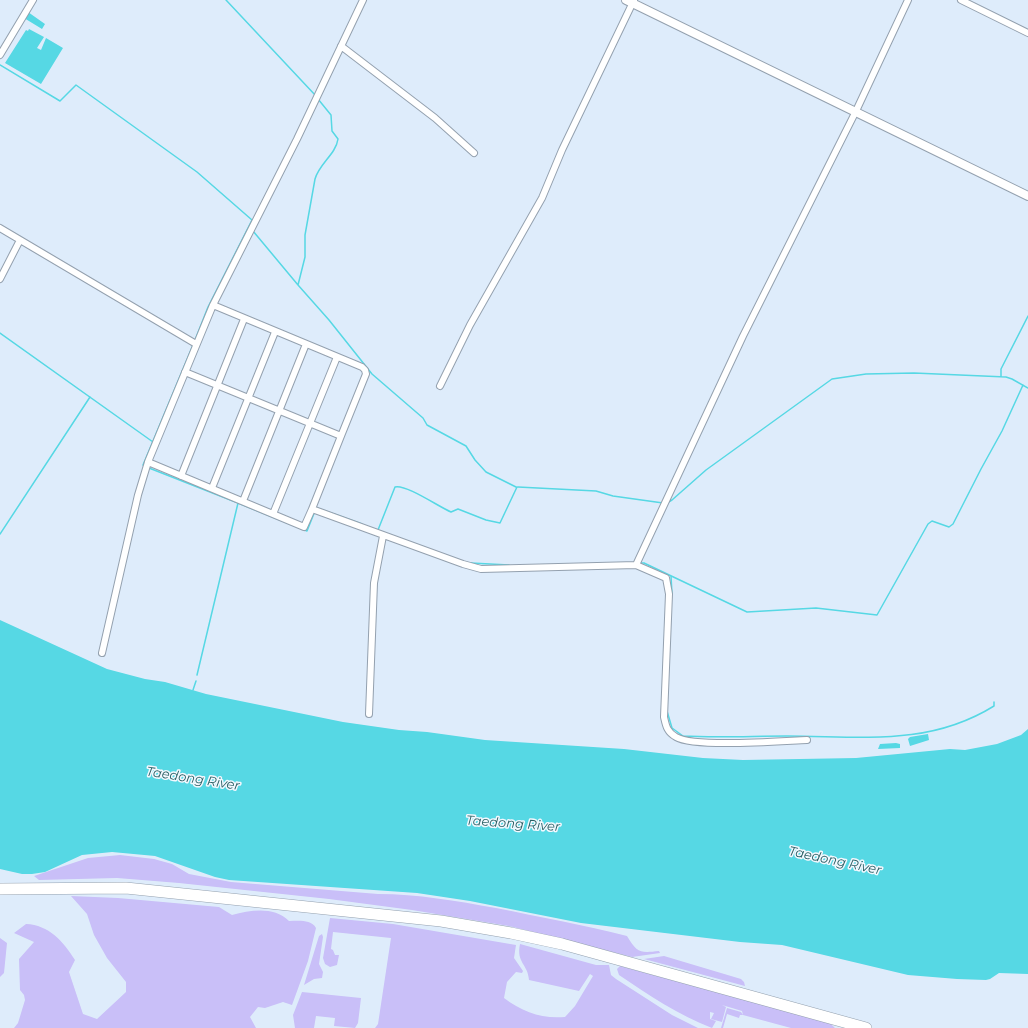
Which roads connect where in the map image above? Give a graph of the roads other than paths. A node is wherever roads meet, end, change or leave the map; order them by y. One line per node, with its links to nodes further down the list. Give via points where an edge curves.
1 (33, 0): 8 (street)
2 (363, 0): 7 (street)
3 (908, 0): 9 (street)
4 (961, 0): 6 (street)
5 (631, 1): 9 (street); 23 (street, via 542,198 470,325)
6 (1028, 33)
7 (341, 46): 10 (street, via 435,118); 15 (street)
8 (0, 55)
9 (856, 111): 11 (street); 35 (street, via 743,336)
10 (474, 153)
11 (1028, 196)
12 (0, 228): 13 (street)
13 (20, 240): 14 (street); 18 (street)
14 (0, 279)
15 (213, 305): 16 (street); 18 (street)
16 (244, 319): 17 (street); 22 (street)
17 (275, 332): 19 (street); 24 (street)
18 (196, 344): 21 (street)
19 (306, 344): 20 (street); 25 (street)
20 (337, 357): 26 (street); 27 (street, via 362,367 366,374)
21 (185, 372): 22 (street); 28 (street)
22 (217, 385): 24 (street); 29 (street)
23 (440, 386)
24 (248, 398): 25 (street); 30 (street)
25 (279, 411): 26 (street); 31 (street)
26 (310, 423): 27 (street); 33 (street)
27 (341, 436): 32 (street)
28 (148, 462): 29 (street); 36 (street, via 124,553)
29 (180, 476): 30 (street)
30 (212, 488): 31 (street)
31 (243, 501): 33 (street)
32 (312, 509): 33 (street, via 304,527); 34 (street)
33 (273, 514)
34 (383, 536): 35 (street, via 481,569); 37 (street, via 374,583)
35 (636, 565): 38 (street, via 666,578 669,594 664,717 667,730 675,737 694,742)
36 (102, 653)
37 (369, 714)
38 (807, 740)
39 (0, 889): 40 (highway, via 126,888 391,916 496,930 676,974)
40 (866, 1028)

